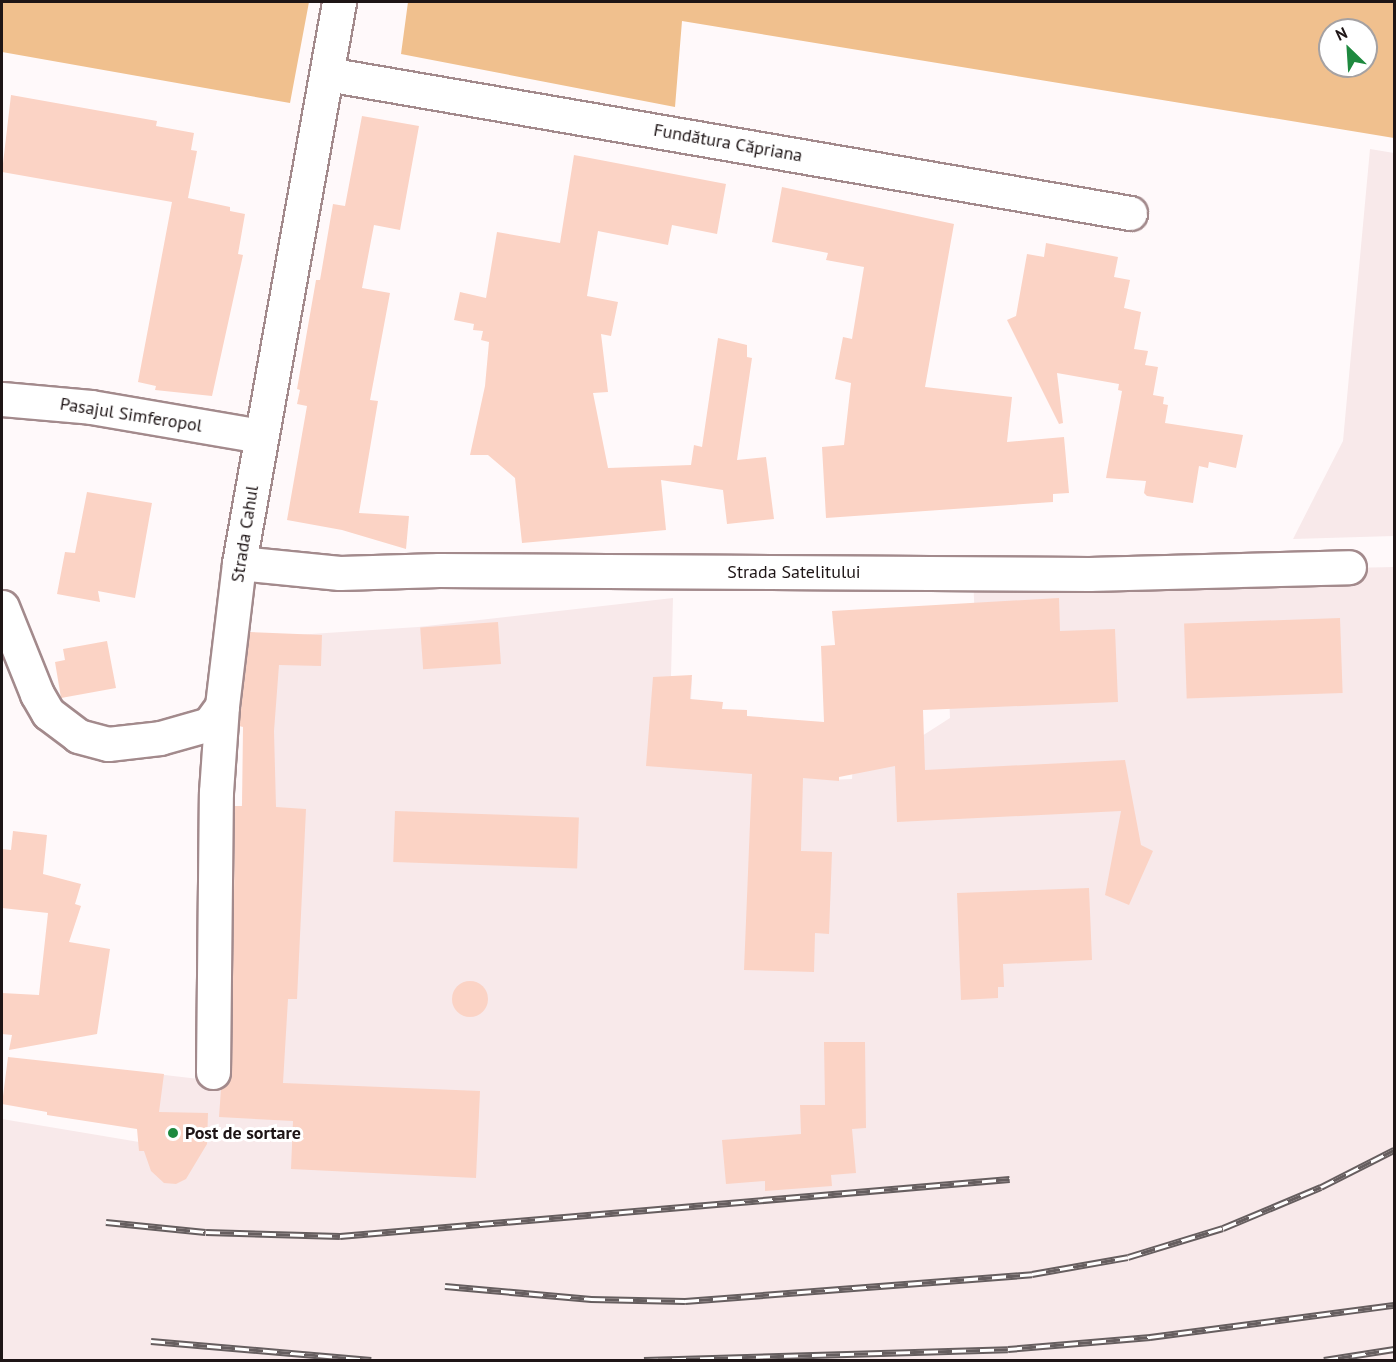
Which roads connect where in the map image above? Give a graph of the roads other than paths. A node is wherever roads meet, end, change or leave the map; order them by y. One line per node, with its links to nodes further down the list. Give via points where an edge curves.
1 (339, 2): 2 (street, Strada Cahul)
2 (327, 74): 3 (street, Fundătura Căpriana); 5 (street, Strada Cahul)
3 (1130, 213)
4 (2, 399): 5 (street, Pasajul Simferopol, via 91,407)
5 (261, 436): 6 (street, Strada Cahul)
6 (239, 563): 7 (street, Strada Satelitului, via 340,573 439,570 1089,574); 9 (street, Strada Cahul)
7 (1349, 567)
8 (2, 607): 9 (street, via 48,713 78,736 108,744 173,735 209,724)
9 (222, 706): 10 (street, Strada Cahul, via 216,792)
10 (213, 1072)

